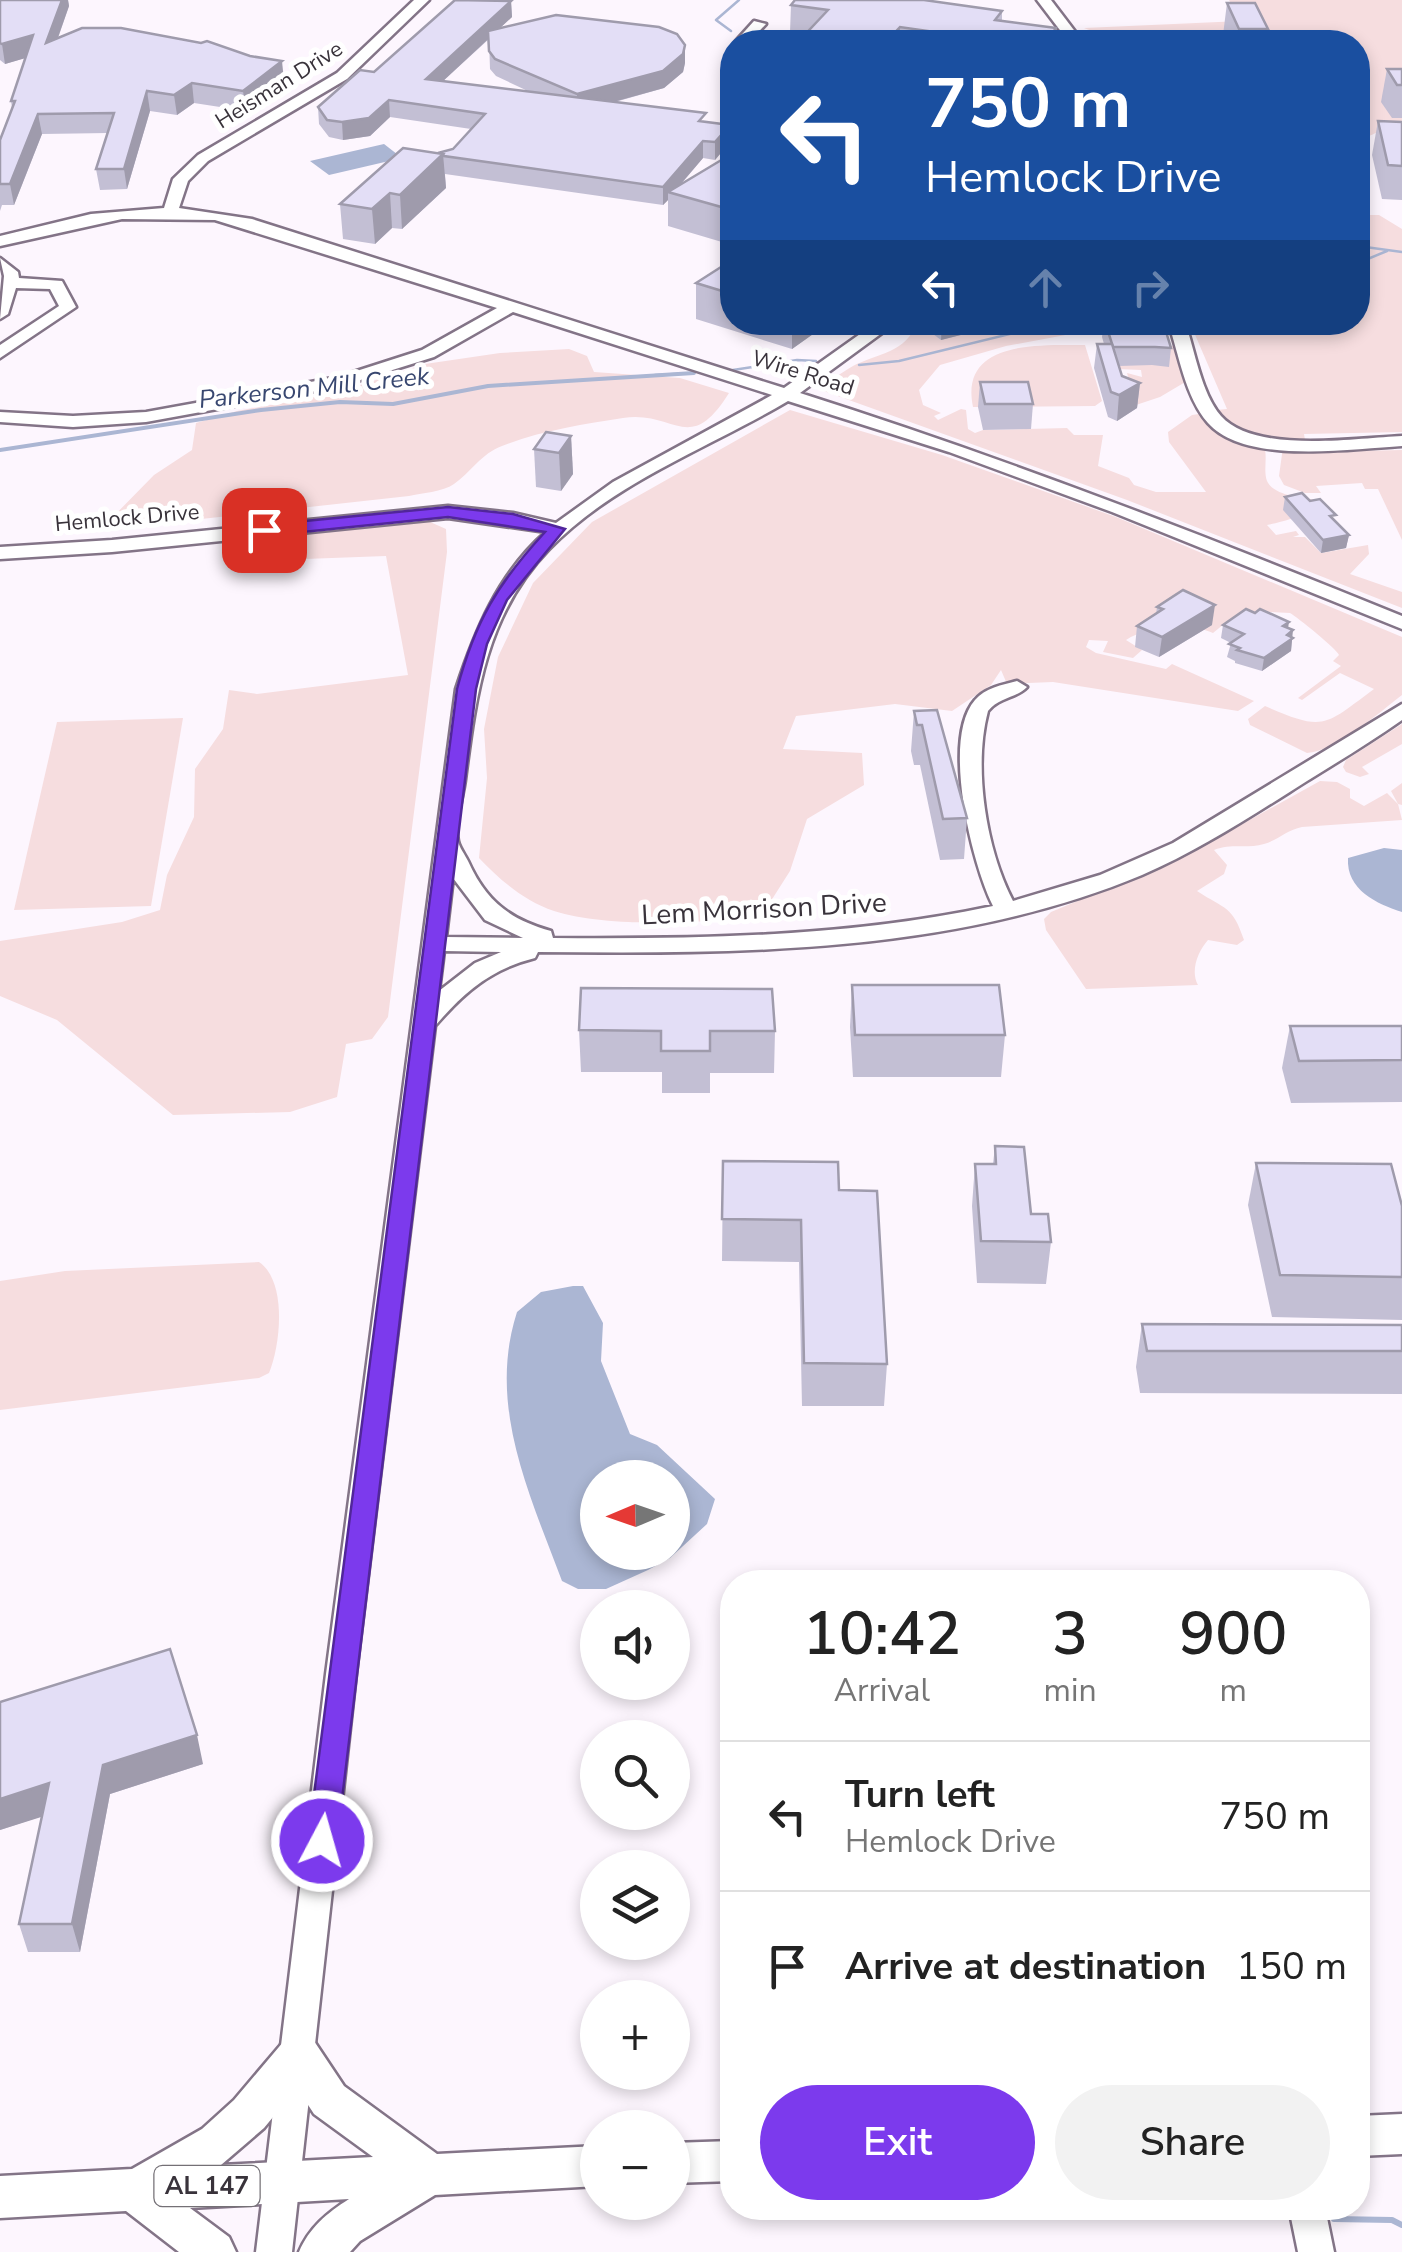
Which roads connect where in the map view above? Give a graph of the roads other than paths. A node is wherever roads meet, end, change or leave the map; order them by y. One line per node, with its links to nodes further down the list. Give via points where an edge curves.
1 (422, 0): 6 (street, Heisman Drive, via 342,76 203,158 181,179)
2 (1044, 0): 5 (street)
3 (759, 24): 4 (street)
4 (753, 30)
5 (1067, 30)
6 (170, 212): 7 (street, Wire Road, via 83,220); 10 (street, Wire Road, via 246,222)
7 (0, 241)
8 (0, 263): 9 (street)
9 (11, 283): 11 (street); 14 (street, via 56,284 68,308)
10 (510, 307): 15 (street, Wire Road); 16 (street, via 414,360 335,382 117,420)
11 (0, 314)
12 (870, 335): 15 (street)
13 (1181, 335): 17 (street, via 1209,410 1227,431 1275,443)
14 (1, 350)
15 (786, 394): 18 (street, via 605,493); 20 (street, Wire Road, via 1119,508)
16 (0, 417)
17 (1402, 441)
18 (556, 529): 19 (street, Hemlock Drive, via 448,512); 23 (street, via 515,574 478,644 466,689)
19 (0, 553)
20 (1402, 623)
21 (1017, 688): 24 (street, via 979,708 971,756 992,880)
22 (1402, 710): 24 (street, Lem Morrison Drive, via 1222,826 1110,880)
23 (448, 842): 25 (street); 26 (street, via 470,891 491,916 514,928)
24 (1007, 912): 26 (street, Lem Morrison Drive, via 839,940)
25 (435, 944): 26 (street, Lem Morrison Drive); 27 (street)
26 (592, 944): 27 (street, via 487,966 464,980)
27 (425, 1024): 28 (street)
28 (299, 2054): 34 (main road, via 329,2100); 35 (street); 36 (main road, via 236,2131 195,2161)
29 (1402, 2134): 30 (main road)
30 (1370, 2135)
31 (720, 2161): 32 (main road)
32 (690, 2162)
33 (580, 2167): 34 (main road, AL 147)
34 (430, 2174): 35 (main road, AL 147); 41 (main road, via 345,2226)
35 (283, 2182): 36 (main road, AL 147); 40 (street)
36 (131, 2190): 37 (main road, AL 147); 39 (main road)
37 (0, 2197)
38 (1309, 2220): 42 (street)
39 (214, 2252)
40 (274, 2252)
41 (321, 2252)
42 (1316, 2252)

